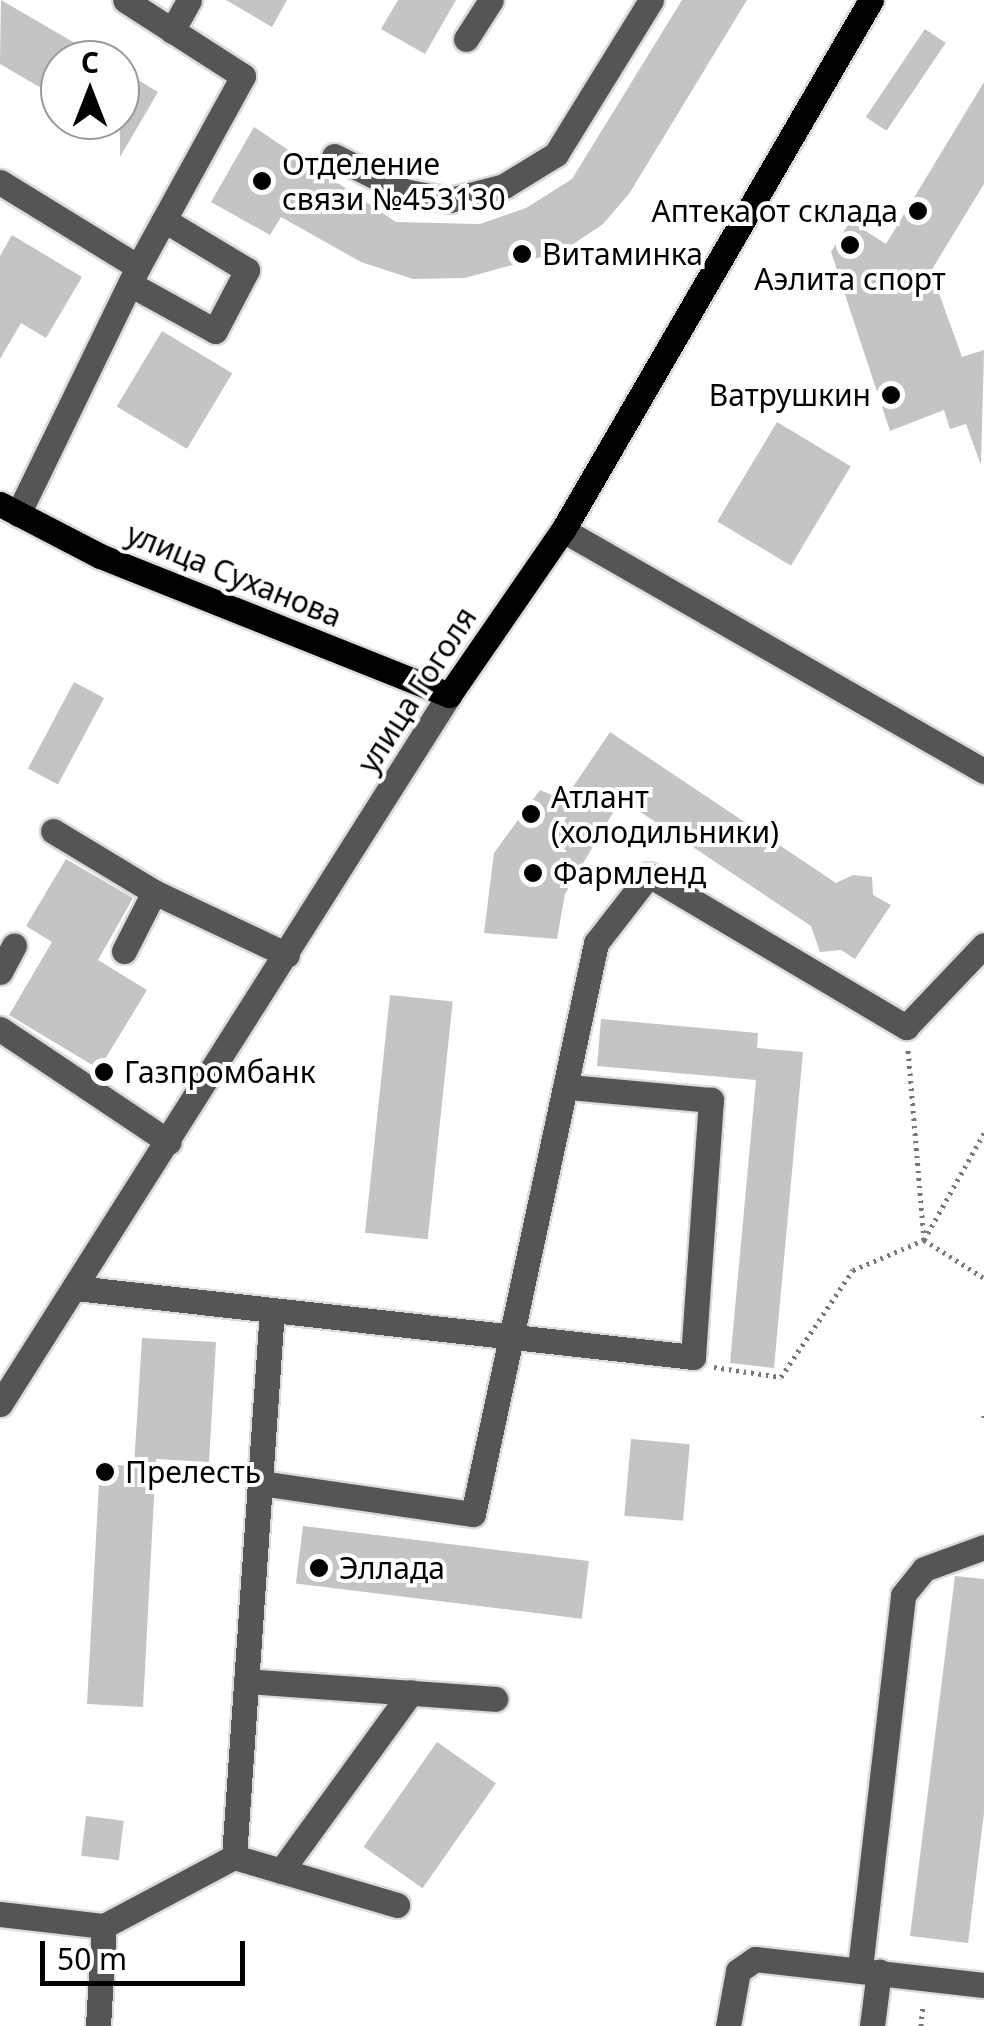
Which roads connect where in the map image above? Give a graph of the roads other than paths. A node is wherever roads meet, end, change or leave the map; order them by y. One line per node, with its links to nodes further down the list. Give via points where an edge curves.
1 (125, 0): 6 (street)
2 (189, 0): 6 (street)
3 (492, 0): 7 (street)
4 (651, 0): 8 (street, via 556,154 504,186 450,200 404,190)
5 (871, 0): 13 (main road, улица Гоголя)
6 (172, 31): 10 (street, via 243,76)
7 (466, 39)
8 (334, 156)
9 (0, 182): 11 (street)
10 (164, 220): 11 (street); 11 (street, via 247,270 215,331)
11 (134, 276): 12 (street)
12 (9, 509): 14 (main road, улица Суханова, via 100,556)
13 (563, 530): 14 (main road, улица Гоголя); 15 (street)
14 (449, 695): 21 (street, улица Гоголя)
15 (984, 771)
16 (52, 832): 17 (street)
17 (154, 892): 20 (street); 21 (street)
18 (984, 945): 24 (street, via 906,1027 649,876 596,943)
19 (14, 946): 22 (street)
20 (124, 950)
21 (287, 955): 25 (street, улица Гоголя)
22 (0, 972)
23 (0, 1029): 25 (street)
24 (568, 1087): 28 (street); 28 (street, via 711,1100 693,1357)
25 (170, 1142): 26 (street, улица Гоголя)
26 (76, 1288): 27 (street); 29 (street, улица Гоголя)
27 (272, 1310): 28 (street); 30 (street)
28 (511, 1337): 30 (street, via 473,1514)
29 (0, 1404)
30 (260, 1484): 32 (street)
31 (984, 1547): 40 (street, via 924,1569 903,1595)
32 (246, 1681): 33 (street); 35 (street)
33 (412, 1692): 34 (street); 36 (street)
34 (495, 1699)
35 (234, 1857): 36 (street); 39 (street)
36 (281, 1871): 37 (street)
37 (397, 1906)
38 (0, 1914): 39 (street)
39 (104, 1926): 42 (street)
40 (870, 1970): 41 (street); 43 (street, via 769,1957 738,1971); 44 (street)
41 (984, 1984)
42 (98, 2026)
43 (728, 2026)
44 (872, 2026)

